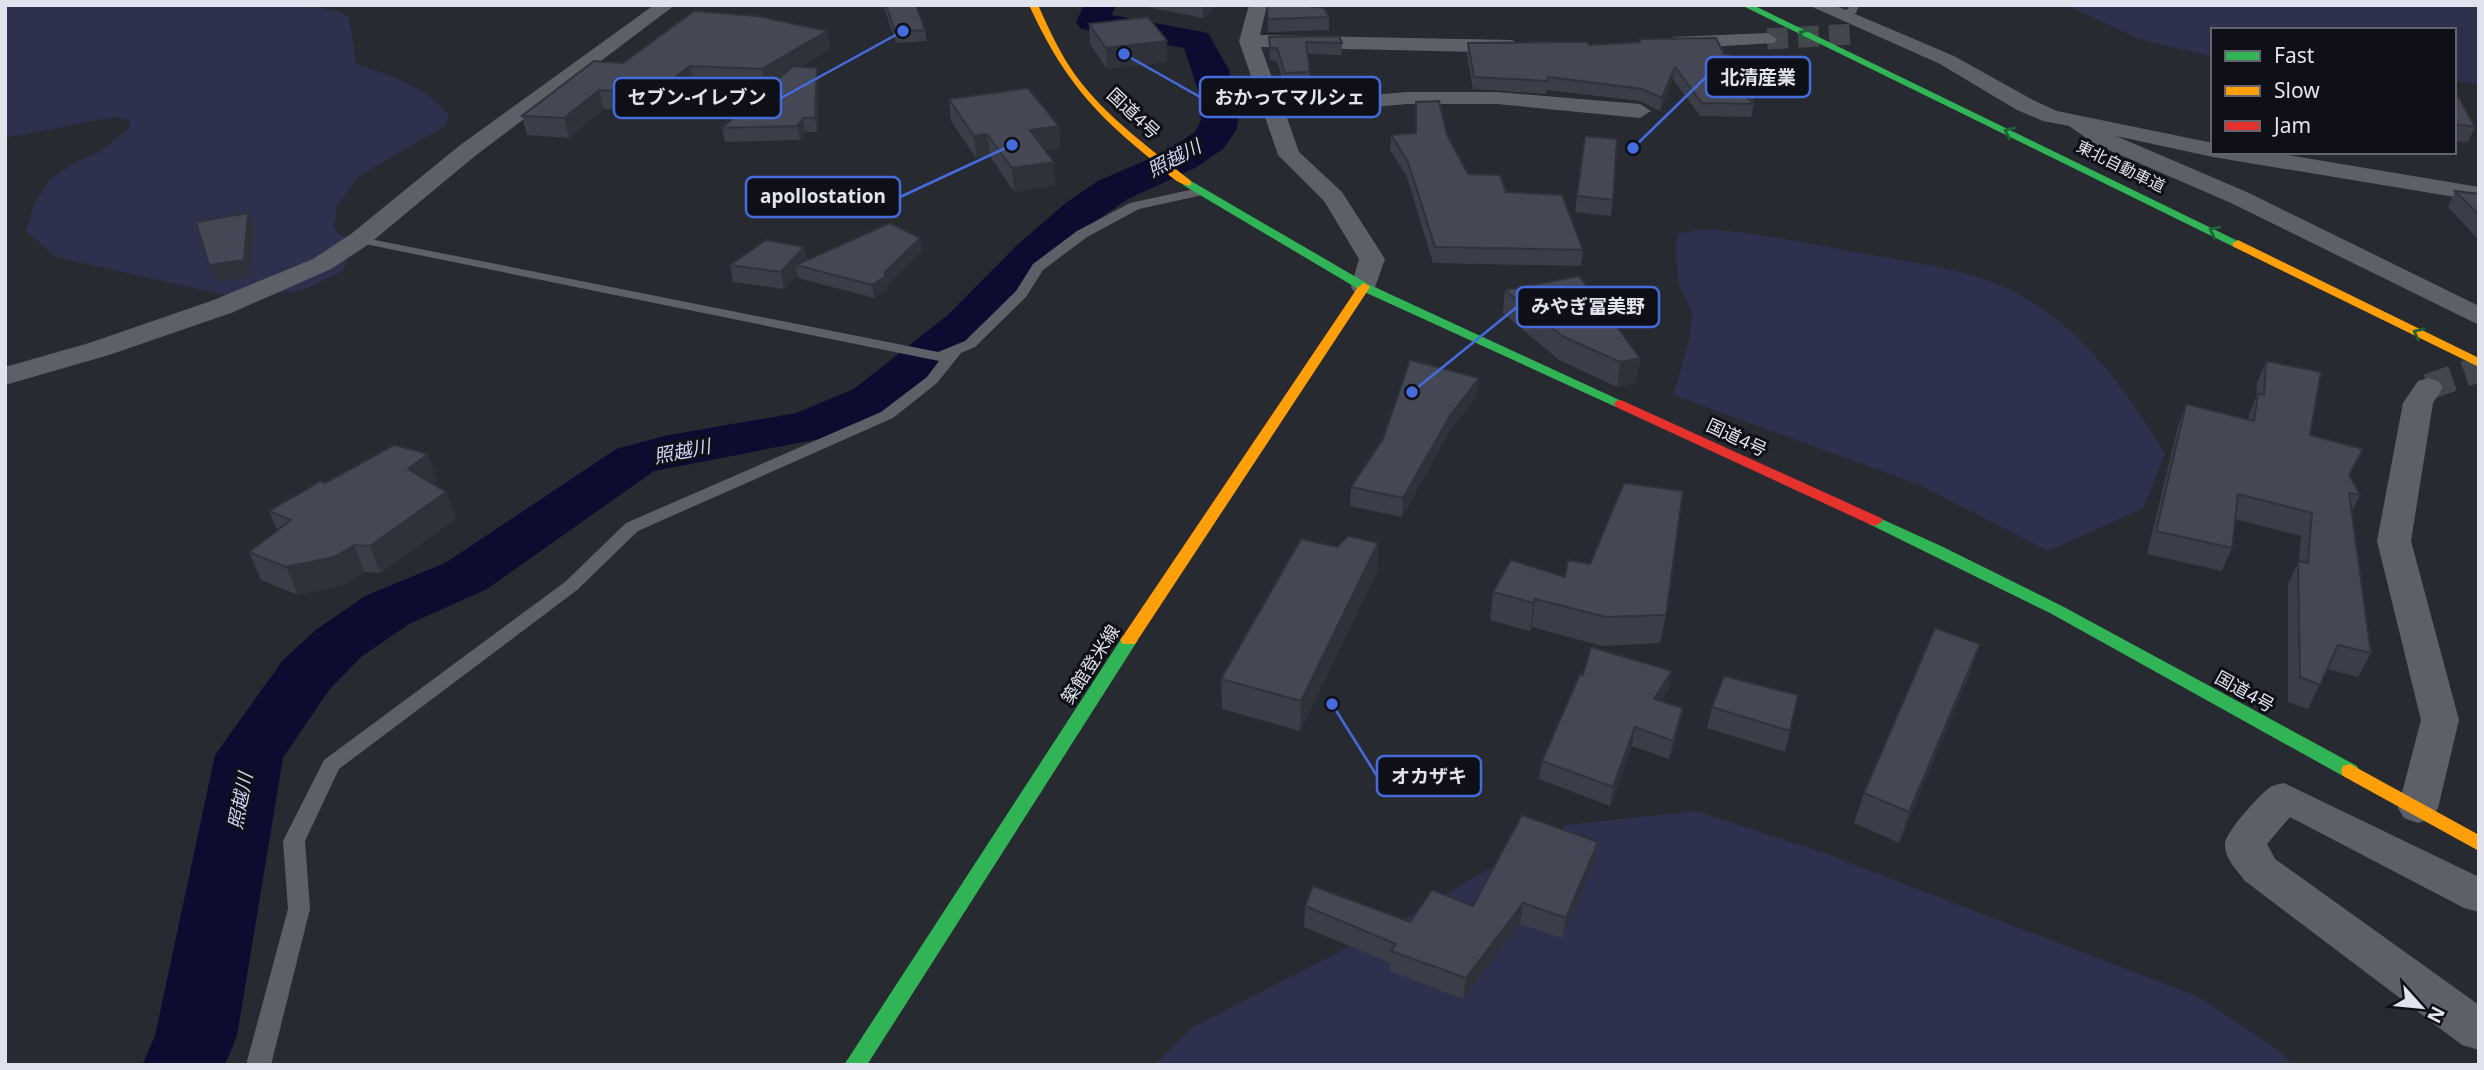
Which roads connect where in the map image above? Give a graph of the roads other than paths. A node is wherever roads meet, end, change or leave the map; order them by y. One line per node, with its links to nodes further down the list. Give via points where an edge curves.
1 (666, 5): 24 (street, via 467,151)
2 (1033, 5): 22 (main road, 国道4号, via 1052,47 1079,87)
3 (1258, 5): 11 (street)
4 (1745, 5): 28 (main road, 東北自動車道, one-way to 4)
5 (1779, 5): 14 (main road)
6 (1816, 5): 7 (street)
7 (1846, 9): 9 (street)
8 (1854, 34): 9 (street)
9 (1885, 36): 18 (street, via 1947,60)
10 (1767, 40): 12 (street)
11 (1249, 41): 13 (street); 16 (street)
12 (1659, 44)
13 (1537, 46)
14 (1909, 66)
15 (1985, 101): 18 (main road, 東北自動車道)
16 (1273, 110): 17 (street, via 1407,97 1497,98); 25 (street, via 1289,155 1334,197 1372,259)
17 (1640, 111)
18 (2074, 136): 19 (street); 21 (main road, 東北自動車道); 26 (street, via 2103,139 2240,198)
19 (2211, 150)
20 (2238, 154): 23 (street)
21 (2133, 171)
22 (1195, 189): 25 (main road, 国道4号); 27 (lane, via 1135,206 1082,234 1038,267 1021,294 970,344)
23 (2479, 194)
24 (360, 239): 27 (lane, via 903,351); 29 (street, via 321,264 221,307)
25 (1364, 287): 31 (main road, 国道4号, via 1937,549); 36 (main road, 築館登米線, via 1209,515)
26 (2479, 317)
27 (947, 355): 35 (lane, via 932,380 887,415 632,527 571,586 331,765 294,841 299,909)
28 (2479, 363)
29 (5, 376)
30 (2428, 387): 31 (street, via 2418,403 2394,541 2440,720)
31 (2417, 808): 32 (main road, 国道4号)
32 (2479, 844)
33 (2479, 896): 34 (street, via 2284,797 2246,841 2247,853 2260,870)
34 (2479, 1031)
35 (258, 1065)
36 (855, 1065)

